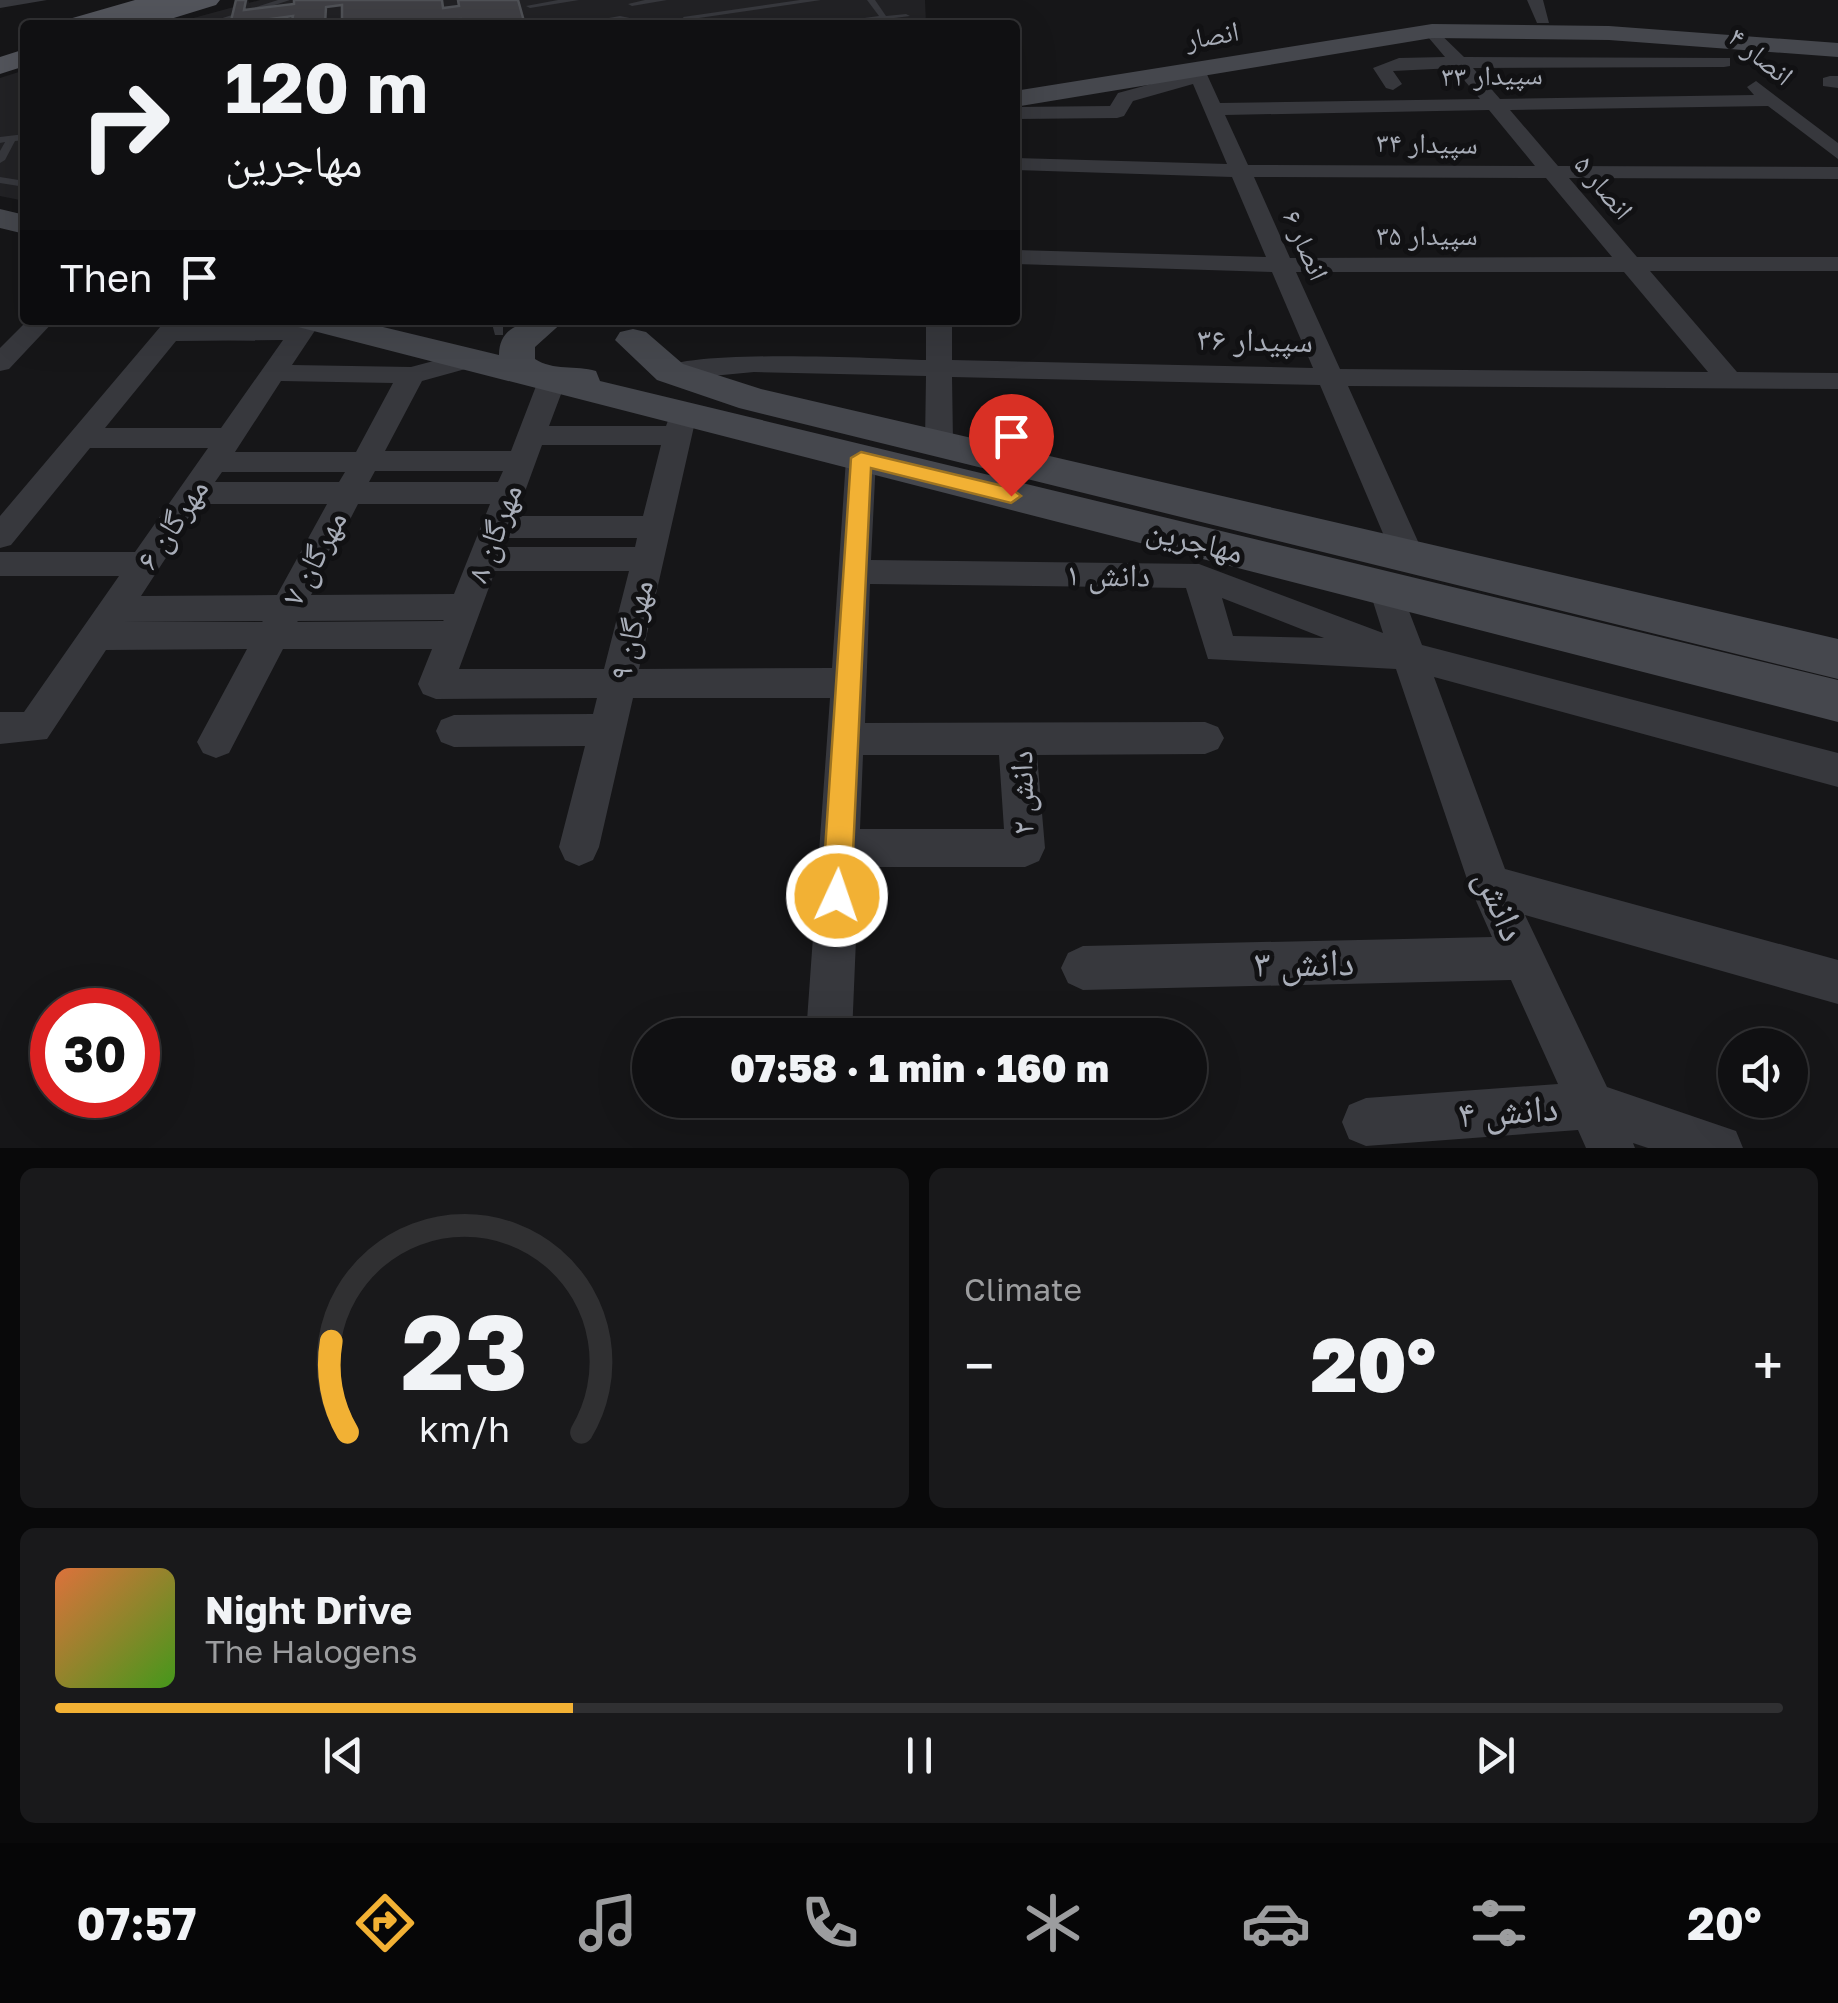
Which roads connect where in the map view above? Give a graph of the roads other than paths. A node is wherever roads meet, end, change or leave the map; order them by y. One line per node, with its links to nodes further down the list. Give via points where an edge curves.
1 (39, 0): 10 (street)
2 (162, 0): 15 (main road)
3 (207, 0): 16 (main road)
4 (286, 0): 17 (lane)
5 (575, 0): 11 (lane)
6 (663, 0): 9 (lane)
7 (817, 0): 18 (lane)
8 (871, 0): 14 (lane)
9 (631, 2)
10 (6, 5)
11 (530, 6)
12 (1539, 10): 21 (main road, انصار); 28 (main road, انصار, via 1424,20)
13 (906, 16): 14 (lane)
14 (883, 17): 19 (lane)
15 (95, 20)
16 (141, 20)
17 (221, 20)
18 (688, 20)
19 (858, 20)
20 (1432, 31): 21 (main road, انصار); 22 (main road, انصار); 25 (street, انصار ۵)
21 (1692, 34): 23 (main road, انصار); 24 (main road, انصار); 26 (street, انصار ۴)
22 (1374, 37): 27 (street); 28 (main road, انصار)
23 (1838, 38)
24 (1838, 50)
25 (1458, 62): 26 (street); 27 (street); 33 (street, انصار ۵)
26 (1724, 62): 32 (street, انصار ۴)
27 (1399, 63): 30 (street, via 1382,68)
28 (1194, 66): 29 (main road, انصار); 31 (main road, انصار); 34 (street, انصار ۶); 35 (street, via 1125,98 1117,112)
29 (1020, 83)
30 (1394, 84)
31 (1020, 98)
32 (1772, 100): 33 (street, سپیدار ۳۳); 36 (street, انصار ۴)
33 (1492, 102): 34 (street, سپیدار ۳۳); 44 (street, انصار ۵)
34 (1213, 109): 42 (street, انصار ۶)
35 (1020, 113)
36 (1804, 126): 37 (street); 39 (street, انصار ۴)
37 (1838, 126)
38 (6, 140): 40 (lane)
39 (1838, 153)
40 (0, 160)
41 (1020, 164): 42 (street, سپیدار ۳۴)
42 (1240, 171): 44 (street, سپیدار ۳۴); 46 (street, انصار ۶)
43 (1838, 172): 44 (street, سپیدار ۳۴)
44 (1554, 174): 48 (street, انصار ۵)
45 (1020, 257): 46 (street, سپیدار ۳۵)
46 (1282, 264): 48 (street, سپیدار ۳۵); 63 (street, انصار ۶)
47 (1838, 264): 48 (street, سپیدار ۳۵)
48 (1631, 266): 64 (street, انصار ۵)
49 (37, 325): 58 (street)
50 (240, 325): 55 (street)
51 (306, 325): 60 (street, مهرگان ۶)
52 (312, 325): 57 (main road, مهاجرین)
53 (539, 325): 62 (main road, via 514,354)
54 (939, 325): 59 (street)
55 (174, 326): 67 (street)
56 (626, 330): 62 (main road, via 624,358 601,373); 66 (main road, مهاجرین)
57 (471, 359): 61 (street); 62 (main road, مهاجرین)
58 (0, 363)
59 (938, 367): 63 (street, سپیدار ۳۶); 66 (street, سپیدار ۳۶, via 754,364); 68 (street)
60 (272, 373): 61 (street); 70 (street, مهرگان ۶)
61 (411, 374): 72 (street, مهرگان ۷)
62 (538, 377): 66 (main road, مهاجرین); 69 (street, مهرگان ۸)
63 (1331, 377): 64 (street, سپیدار ۳۶); 85 (street, انصار ۶)
64 (1730, 381): 65 (street, سپیدار ۳۶)
65 (1838, 381)
66 (677, 407): 68 (main road, مهاجرین, via 752,399); 69 (street, سپیدار ۳۶); 71 (main road, مهاجرین); 80 (street, مهرگان ۹)
67 (82, 438): 70 (street, سپیدار ۳۶); 77 (street)
68 (939, 442): 85 (main road, مهاجرین)
69 (526, 448): 72 (street, سپیدار ۳۶); 75 (street, مهرگان ۸)
70 (222, 450): 72 (street, سپیدار ۳۶); 73 (street, مهرگان ۶)
71 (861, 458): 84 (street); 85 (main road, مهاجرین)
72 (364, 461): 74 (street, مهرگان ۷)
73 (192, 493): 74 (street); 83 (street, مهرگان ۶)
74 (348, 493): 75 (street); 89 (street, مهرگان ۷)
75 (509, 493): 78 (street, مهرگان ۸)
76 (0, 498): 77 (street)
77 (32, 498): 79 (street)
78 (496, 527): 80 (street); 81 (street, مهرگان ۸)
79 (0, 537)
80 (652, 543): 81 (street); 93 (street, مهرگان ۹)
81 (484, 559): 87 (street, مهرگان ۸)
82 (0, 564): 83 (street)
83 (144, 564): 88 (street, مهرگان ۶)
84 (855, 572): 86 (street, دانش ۱); 92 (street)
85 (1397, 572): 90 (street, دانش); 91 (main road, مهاجرین); 94 (main road, مهاجرین)
86 (1199, 576): 90 (street, دانش ۱); 90 (street, via 1220,648)
87 (460, 621): 89 (street); 93 (street, مهرگان ۸, via 436,684)
88 (105, 622): 89 (street); 95 (street, مهرگان ۶)
89 (280, 622): 101 (street, مهرگان ۷)
90 (1406, 655): 102 (street); 105 (street, دانش)
91 (1838, 660)
92 (848, 682): 93 (street); 99 (street)
93 (618, 684): 97 (street, مهرگان ۹)
94 (1838, 701)
95 (17, 728)
96 (454, 730): 97 (street)
97 (607, 730): 103 (street, مهرگان ۹)
98 (1204, 738): 100 (street, دانش ۲)
99 (846, 739): 100 (street); 104 (street)
100 (1017, 739): 104 (street, دانش ۲, via 1025,848)
101 (216, 742)
102 (1838, 770)
103 (578, 847)
104 (839, 848): 109 (street)
105 (1490, 885): 106 (street, دانش); 108 (street)
106 (1524, 958): 107 (street, دانش ۳); 110 (street, دانش)
107 (1083, 968)
108 (1838, 982)
109 (830, 1018)
110 (1591, 1105): 111 (street, دانش ۴); 112 (street, دانش); 113 (street)
111 (1366, 1122)
112 (1610, 1148)
113 (1718, 1148)

